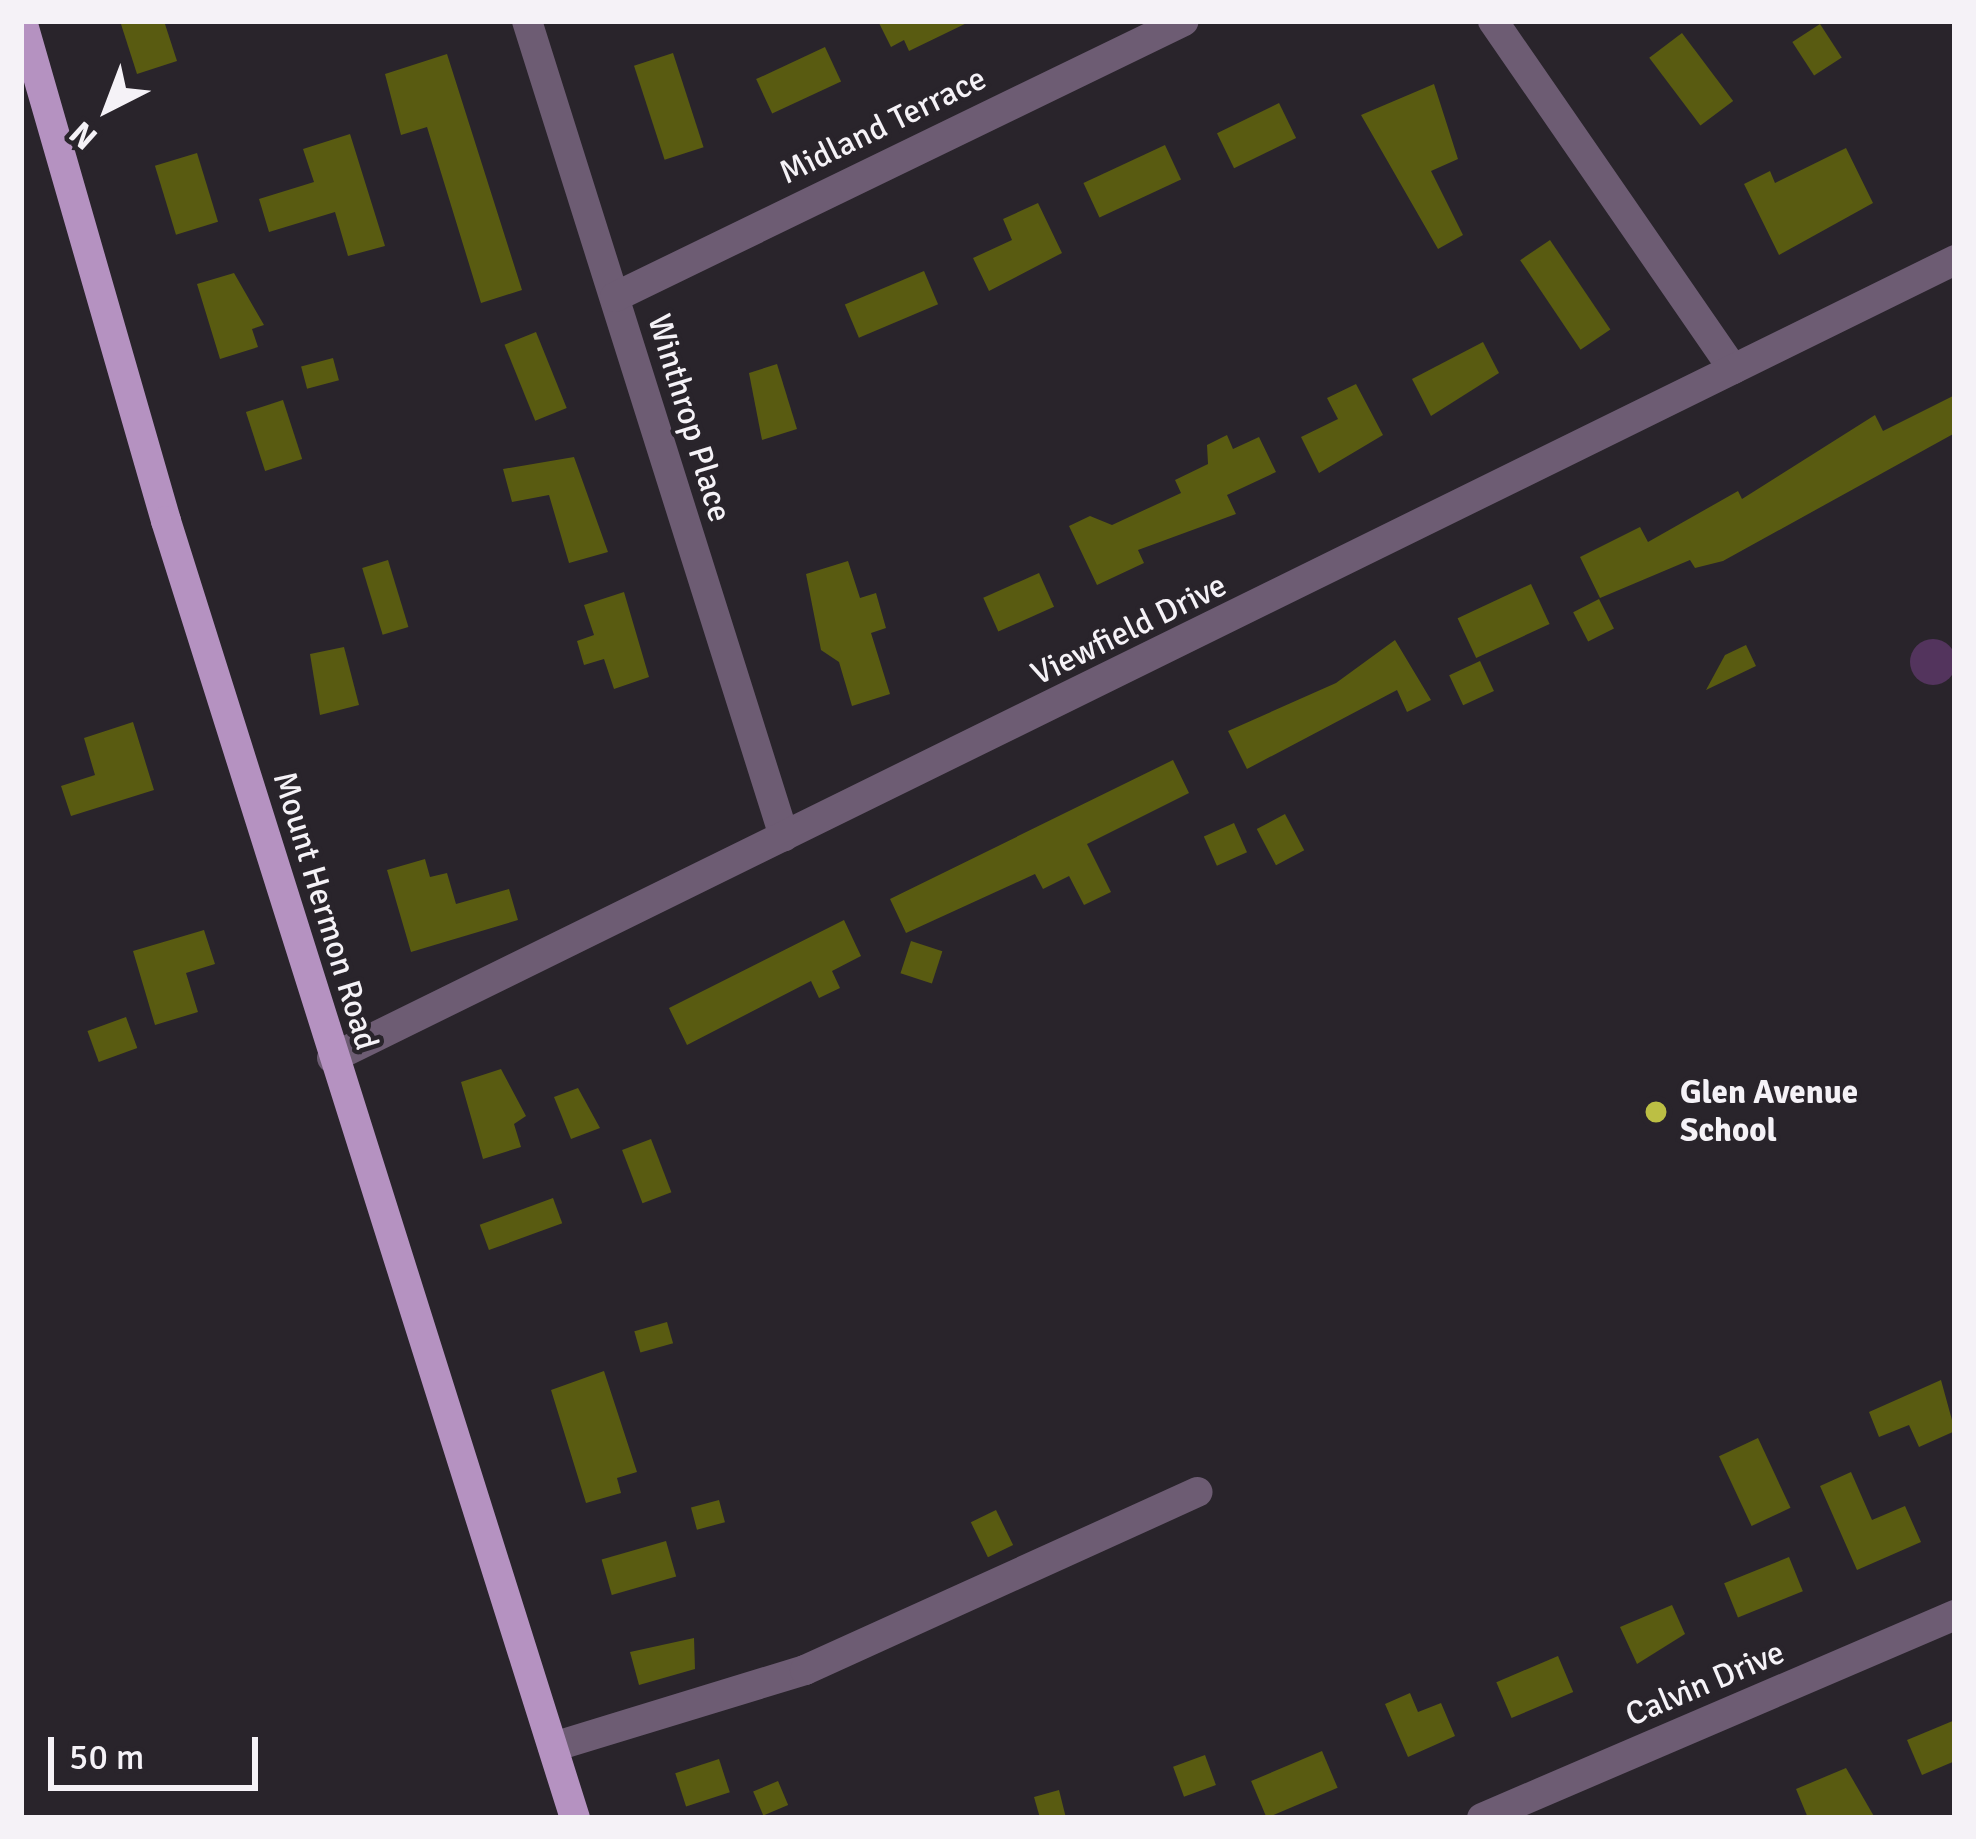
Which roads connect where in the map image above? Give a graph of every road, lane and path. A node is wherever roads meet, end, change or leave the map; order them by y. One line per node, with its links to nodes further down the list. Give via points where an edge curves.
1 (22, 21): 9 (main road, Mount Hermon Road)
2 (526, 21): 6 (street, Winthrop Place)
3 (1184, 21): 6 (street, Midland Terrace)
4 (1493, 21): 7 (street)
5 (1955, 260): 7 (street, Viewfield Drive)
6 (615, 297): 8 (street, Winthrop Place)
7 (1733, 369): 8 (street, Viewfield Drive)
8 (784, 836): 9 (street, Viewfield Drive)
9 (332, 1058): 12 (main road, Mount Hermon Road)
10 (1198, 1492): 12 (street, via 805,1670)
11 (1955, 1615): 14 (street, Calvin Drive)
12 (553, 1747): 13 (main road, Mount Hermon Road)
13 (574, 1818)
14 (1482, 1818)

